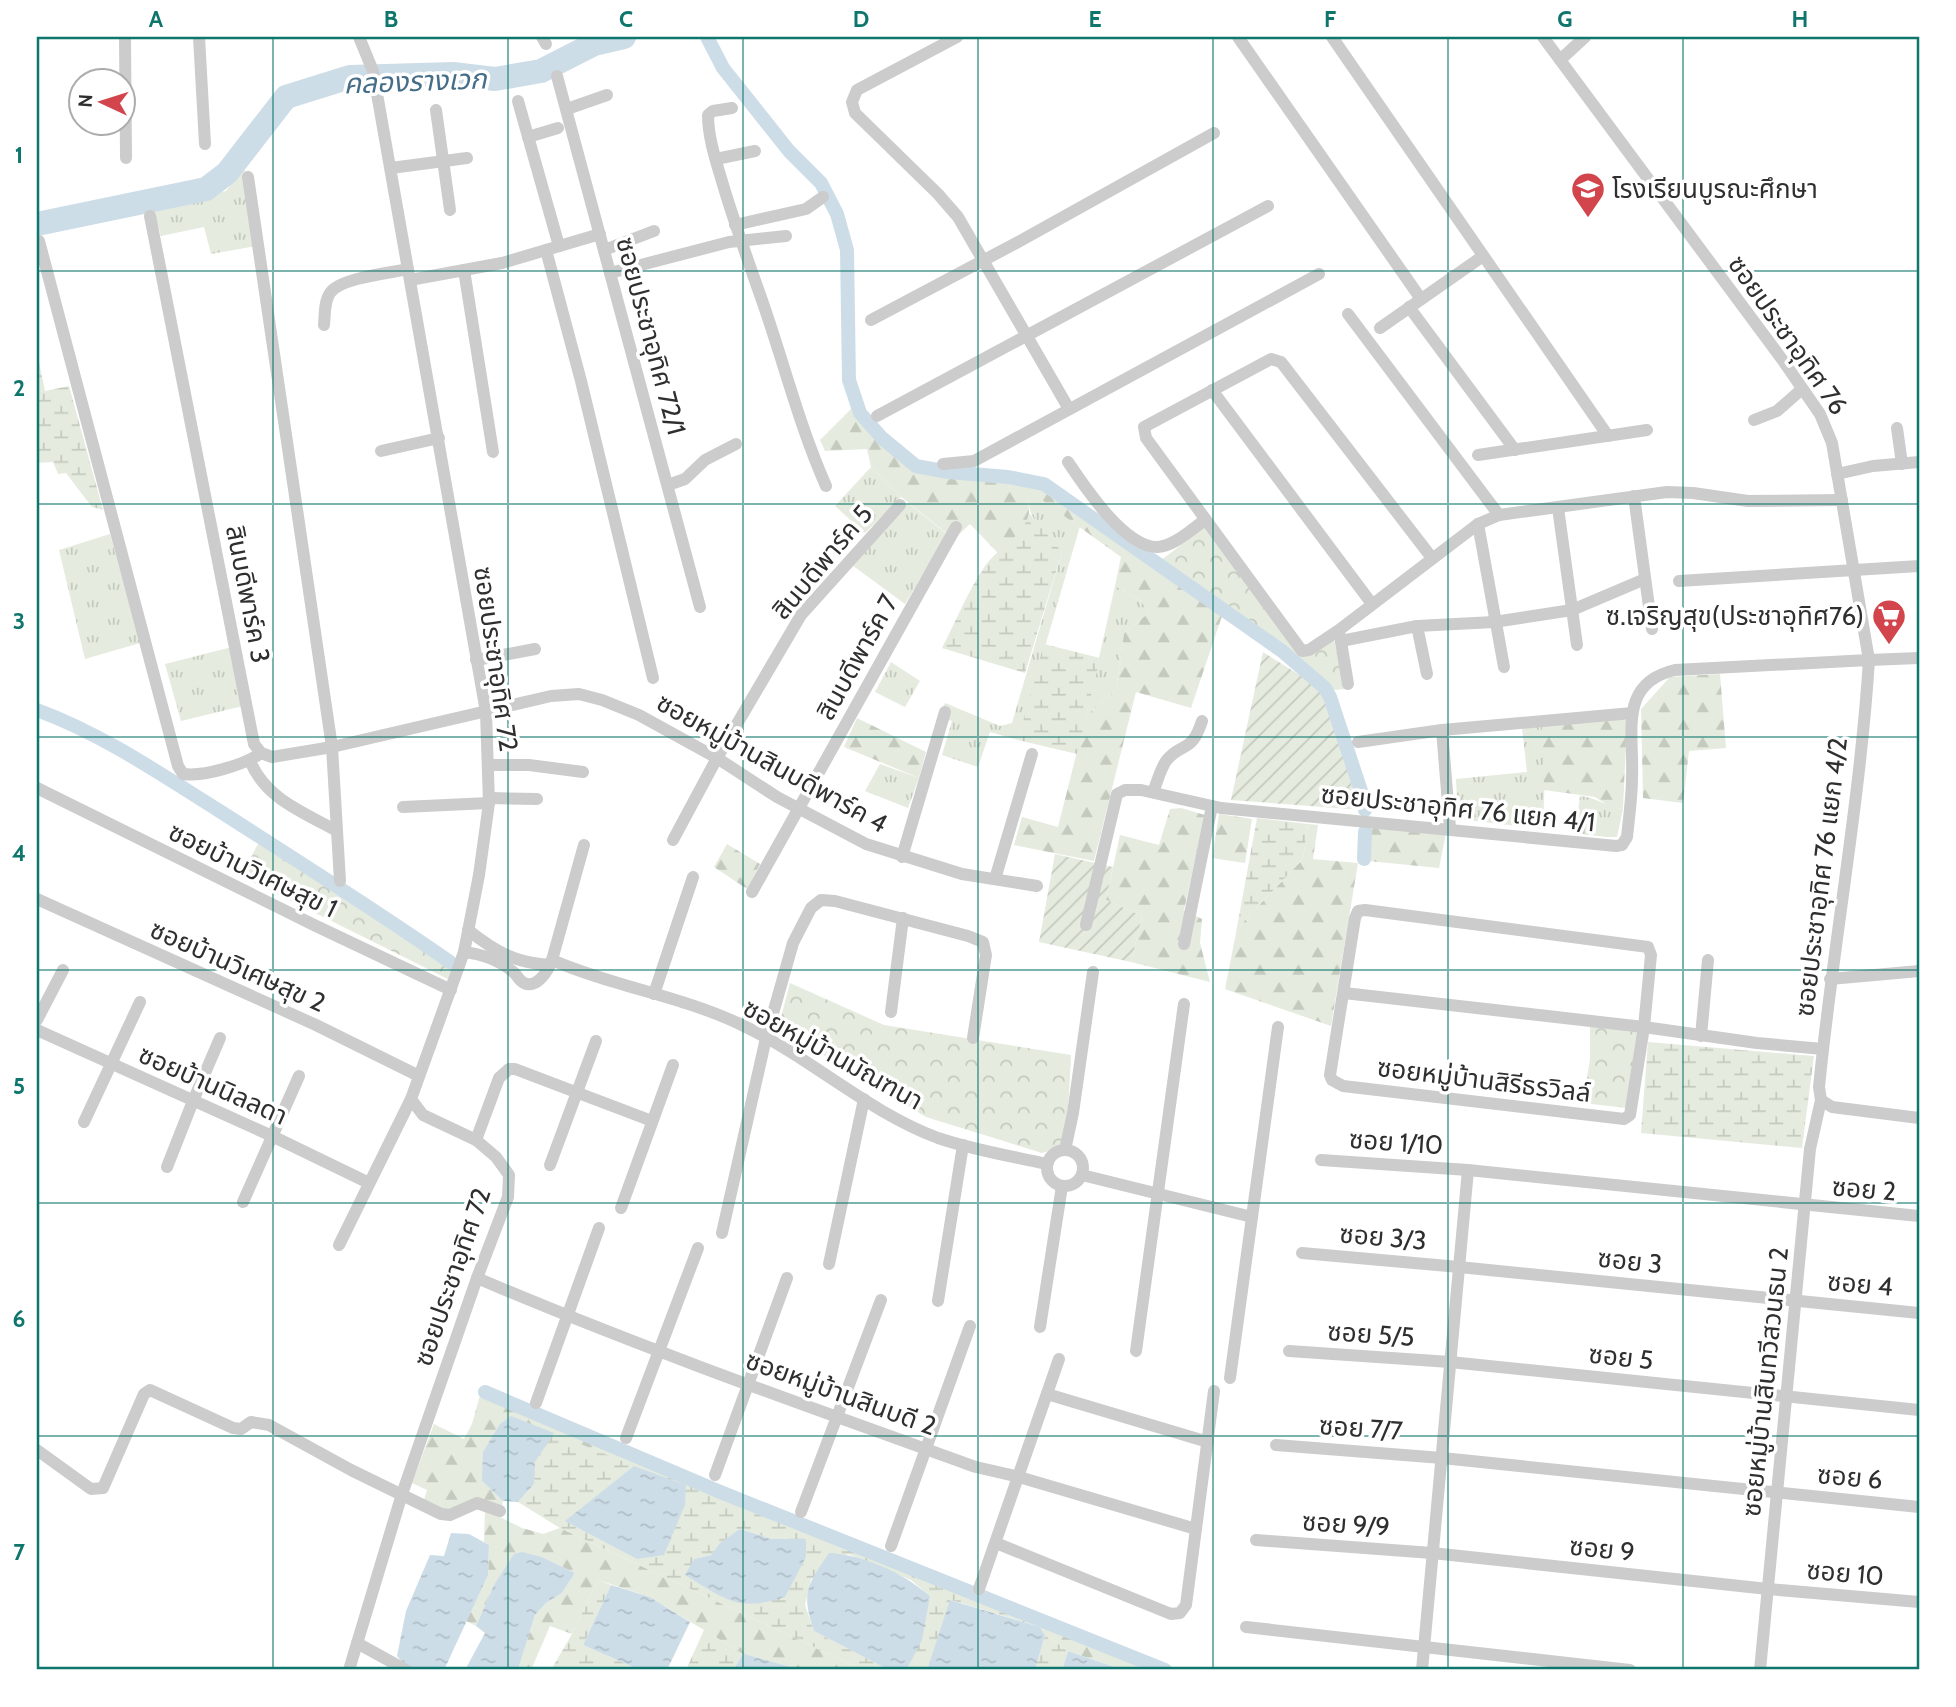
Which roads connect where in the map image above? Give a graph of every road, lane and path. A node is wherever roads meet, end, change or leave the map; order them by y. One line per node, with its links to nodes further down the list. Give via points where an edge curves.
1 (125, 37): 21 (street)
2 (199, 37): 19 (street)
3 (359, 37): 25 (street, ซอยประชาอุทิศ 72, via 373,71)
4 (957, 37): 40 (street, via 866,85 852,102 862,123 958,217)
5 (1238, 37): 45 (street)
6 (1332, 37): 39 (street)
7 (1543, 37): 9 (street, ซอยประชาอุทิศ 76)
8 (1585, 37): 9 (street)
9 (1560, 60): 52 (street, ซอยประชาอุทิศ 76)
10 (557, 76): 15 (street, ซอยประชาอุทิศ 72/1)
11 (607, 95): 15 (street)
12 (518, 101): 18 (street)
13 (732, 108): 23 (street, via 708,115)
14 (436, 110): 24 (street)
15 (567, 110): 33 (street, ซอยประชาอุทิศ 72/1)
16 (558, 128): 18 (street)
17 (1214, 133): 40 (street)
18 (528, 137): 37 (street)
19 (205, 144)
20 (755, 151): 23 (street)
21 (126, 158)
22 (467, 158): 24 (street)
23 (716, 159): 31 (street)
24 (443, 161): 25 (street); 29 (street)
25 (391, 168): 43 (street, ซอยประชาอุทิศ 72)
26 (248, 177): 108 (street)
27 (823, 197): 31 (street, via 806,209)
28 (1268, 206): 51 (street)
29 (450, 210)
30 (150, 216): 109 (street, สินบดีพาร์ค 3, via 254,744)
31 (734, 225): 36 (street)
32 (654, 231): 38 (street)
33 (600, 234): 37 (street); 38 (street, ซอยประชาอุทิศ 72/1)
34 (786, 236): 36 (street)
35 (39, 241): 112 (street, via 178,766 183,774 194,776)
36 (740, 241): 42 (street); 72 (street)
37 (553, 248): 41 (street); 100 (street)
38 (604, 250): 42 (street, ซอยประชาอุทิศ 72/1)
39 (1483, 256): 45 (street); 59 (street)
40 (984, 260): 48 (street); 51 (street)
41 (464, 270): 43 (street); 64 (street)
42 (610, 273): 71 (street, ซอยประชาอุทิศ 72/1)
43 (409, 274): 49 (street, via 340,284 330,293); 60 (street, ซอยประชาอุทิศ 72)
44 (1320, 274): 54 (street)
45 (1421, 299): 46 (street)
46 (1409, 307): 50 (street); 62 (street)
47 (1348, 314): 77 (street)
48 (871, 320)
49 (324, 325)
50 (1380, 328)
51 (1026, 335): 54 (street); 55 (street)
52 (1802, 389): 56 (street, via 1777,411); 70 (street, ซอยประชาอุทิศ 76, via 1828,429)
53 (1212, 390): 78 (street, via 1144,427 1146,438); 81 (street, via 1272,359 1281,362); 86 (street)
54 (1069, 409): 68 (street, via 974,461)
55 (877, 416)
56 (1754, 420)
57 (1896, 428): 69 (street)
58 (1647, 430): 59 (street)
59 (1608, 436): 62 (street)
60 (439, 438): 63 (street); 96 (street, ซอยประชาอุทิศ 72)
61 (736, 444): 71 (street, via 705,460 685,479)
62 (1515, 450): 65 (street)
63 (382, 451)
64 (494, 452)
65 (1478, 455)
66 (1068, 462): 78 (street, via 1108,517 1148,546 1169,544)
67 (1919, 462): 69 (street)
68 (943, 464)
69 (1902, 464): 70 (street)
70 (1838, 474): 74 (street, ซอยประชาอุทิศ 76)
71 (668, 485): 87 (street, ซอยประชาอุทิศ 72/1)
72 (826, 486)
73 (1634, 496): 74 (street, via 1680,492 1756,502); 76 (street); 84 (street)
74 (1842, 500): 83 (street, ซอยประชาอุทิศ 76)
75 (900, 505): 111 (street, สินบดีพาร์ค 5, via 801,615)
76 (1558, 508): 77 (street); 88 (street)
77 (1499, 515): 79 (street)
78 (1205, 520): 92 (street, via 1302,651)
79 (1478, 524): 81 (street); 89 (street)
80 (956, 527): 121 (street, สินบดีพาร์ค 7)
81 (1432, 558): 86 (street)
82 (1919, 566): 83 (street)
83 (1853, 570): 85 (street); 97 (street, ซอยประชาอุทิศ 76)
84 (1645, 579): 88 (street); 91 (street)
85 (1679, 580)
86 (1372, 604): 92 (street)
87 (701, 607)
88 (1572, 610): 89 (street); 93 (street)
89 (1494, 622): 90 (street); 98 (street)
90 (1417, 626): 92 (street); 99 (street)
91 (1652, 629)
92 (1340, 636): 101 (street)
93 (1577, 645)
94 (535, 649): 96 (street)
95 (1919, 657): 97 (street)
96 (476, 660): 102 (street, ซอยประชาอุทิศ 72)
97 (1870, 660): 104 (street, ซอยประชาอุทิศ 76 แยก 4/1, via 1675,670 1652,678 1635,699); 143 (street, ซอยประชาอุทิศ 76 แยก 4/2)
98 (1504, 667)
99 (1427, 674)
100 (653, 678)
101 (1348, 684)
102 (486, 712): 108 (street); 111 (street, ซอยหมู่บ้านสินบดีพาร์ค 4, via 579,694 639,715); 113 (street, ซอยประชาอุทิศ 72)
103 (945, 712): 126 (street)
104 (1632, 713): 106 (street); 122 (street, ซอยประชาอุทิศ 76 แยก 4/1, via 1632,779 1622,845)
105 (1202, 721): 116 (street, via 1197,738 1166,762)
106 (1442, 730): 107 (street); 122 (street)
107 (1358, 741)
108 (332, 747): 109 (street, via 272,757); 123 (street)
109 (261, 753): 112 (street)
110 (1032, 754): 128 (street)
111 (717, 758): 121 (street, ซอยหมู่บ้านสินบดีพาร์ค 4); 124 (street, สินบดีพาร์ค 5)
112 (250, 761): 123 (street, via 257,778 275,796)
113 (488, 765): 114 (street); 118 (street, ซอยประชาอุทิศ 72)
114 (583, 772)
115 (37, 788): 144 (street, ซอยบ้านวิเศษสุข 1)
116 (1153, 792): 119 (street, ซอยประชาอุทิศ 76 แยก 4/1); 134 (street, ซอยประชาอุทิศ 76 แยก 4/1, via 1125,790 1117,794)
117 (537, 799): 118 (street)
118 (489, 800): 120 (street); 135 (street, ซอยประชาอุทิศ 72)
119 (1212, 806): 122 (street, ซอยประชาอุทิศ 76 แยก 4/1); 136 (street)
120 (403, 807)
121 (800, 809): 126 (street, ซอยหมู่บ้านสินบดีพาร์ค 4, via 866,844); 131 (street, สินบดีพาร์ค 7)
122 (1450, 828)
123 (337, 831): 129 (street)
124 (673, 840)
125 (584, 845): 139 (street)
126 (902, 857): 128 (street, ซอยหมู่บ้านสินบดีพาร์ค 4)
127 (693, 877): 146 (street)
128 (995, 879): 130 (street, ซอยหมู่บ้านสินบดีพาร์ค 4)
129 (340, 881)
130 (1037, 886)
131 (752, 892)
132 (37, 899): 163 (street, ซอยบ้านวิเศษสุข 2)
133 (903, 918): 149 (street); 156 (street, via 835,901 821,900 811,908 793,943); 157 (street, via 983,942 986,955)
134 (1086, 925)
135 (468, 930): 137 (street, ซอยประชาอุทิศ 72); 139 (street, ซอยหมู่บ้านมัณฑนา, via 513,959 528,964)
136 (1184, 944)
137 (464, 952): 139 (street, via 491,959 526,984 538,981); 144 (street, ซอยประชาอุทิศ 72)
138 (1708, 960): 154 (street)
139 (551, 962): 146 (street, ซอยหมู่บ้านมัณฑนา)
140 (63, 970): 150 (street)
141 (1919, 971): 143 (street)
142 (1093, 972): 175 (street)
143 (1830, 979): 159 (street, ซอยประชาอุทิศ 76 แยก 4/2)
144 (451, 990): 163 (street, ซอยประชาอุทิศ 72)
145 (1344, 993): 152 (street); 152 (street, ซอยหมู่บ้านสิรีธรวิลล์, via 1355,918 1365,910 1645,945 1651,955); 152 (street, ซอยหมู่บ้านสิรีธรวิลล์, via 1332,1080 1343,1086 1495,1105 1627,1118)
146 (654, 994): 156 (street, ซอยหมู่บ้านมัณฑนา)
147 (141, 1002): 160 (street)
148 (1184, 1004): 184 (street)
149 (891, 1012)
150 (37, 1020)
151 (1278, 1027): 189 (street)
152 (1644, 1027): 154 (street)
153 (37, 1030): 160 (street, ซอยบ้านนิลลดา)
154 (1701, 1036): 159 (street)
155 (220, 1038): 168 (street)
156 (766, 1038): 165 (street, ซอยหมู่บ้านมัณฑนา); 191 (street)
157 (973, 1038)
158 (596, 1041): 164 (street)
159 (1823, 1049): 167 (street, ซอยประชาอุทิศ 76 แยก 4/2)
160 (110, 1063): 168 (street, ซอยบ้านนิลลดา); 171 (street)
161 (673, 1065): 170 (street)
162 (299, 1076): 172 (street)
163 (419, 1076): 166 (street, ซอยประชาอุทิศ 72)
164 (577, 1093): 170 (street); 173 (street, via 509,1069 499,1078); 178 (street)
165 (864, 1099): 174 (street, ซอยหมู่บ้านมัณฑนา, via 937,1138); 195 (street)
166 (411, 1100): 173 (street, ซอยประชาอุทิศ 72, via 423,1115); 182 (street)
167 (1821, 1100): 169 (street, via 1832,1107); 186 (street, ซอยหมู่บ้านสินทวีสวนธน 2, via 1810,1149)
168 (192, 1101): 172 (street, ซอยบ้านนิลลดา); 179 (street)
169 (1919, 1118)
170 (652, 1121): 187 (street)
171 (84, 1122)
172 (272, 1136): 182 (street, ซอยบ้านนิลลดา); 185 (street)
173 (476, 1140): 197 (street, ซอยประชาอุทิศ 72, via 509,1175 508,1197)
174 (964, 1144): 177 (street, ซอยหมู่บ้านมัณฑนา); 200 (street)
175 (1065, 1150): 177 (street, via 1054,1154); 181 (street, via 1080,1158)
176 (1321, 1160): 180 (street, ซอย 1/10)
177 (1047, 1164): 183 (street, via 1048,1176)
178 (550, 1165)
179 (167, 1167)
180 (1468, 1170): 186 (street, ซอย 1/10); 196 (street)
181 (1082, 1175): 183 (street, via 1074,1184); 184 (street)
182 (369, 1183): 192 (street)
183 (1062, 1186): 205 (street)
184 (1156, 1194): 189 (street); 207 (street)
185 (243, 1202)
186 (1806, 1206): 188 (street, ซอย 2); 201 (street, ซอยหมู่บ้านสินทวีสวนธน 2)
187 (621, 1208)
188 (1919, 1216)
189 (1252, 1217): 211 (street)
190 (599, 1228): 203 (street)
191 (722, 1233)
192 (340, 1245)
193 (698, 1248): 206 (street)
194 (1302, 1253): 196 (street, ซอย 3/3)
195 (829, 1264)
196 (1459, 1267): 201 (street, ซอย 3); 210 (street)
197 (477, 1278): 203 (street, ซอยหมู่บ้านสินบดี 2); 228 (street, ซอยประชาอุทิศ 72)
198 (787, 1278): 212 (street)
199 (881, 1300): 218 (street)
200 (938, 1301)
201 (1796, 1301): 202 (street, ซอย 4); 215 (street, ซอยหมู่บ้านสินทวีสวนธน 2)
202 (1919, 1313)
203 (567, 1316): 206 (street, ซอยหมู่บ้านสินบดี 2); 216 (street)
204 (970, 1326): 222 (street)
205 (1040, 1327)
206 (659, 1351): 212 (street, ซอยหมู่บ้านสินบดี 2); 219 (street)
207 (1136, 1351)
208 (1289, 1351): 210 (street, ซอย 5/5)
209 (1059, 1359): 214 (street)
210 (1450, 1362): 215 (street, ซอย 5); 224 (street)
211 (1230, 1378)
212 (747, 1383): 218 (street, ซอยหมู่บ้านสินบดี 2); 225 (street)
213 (1214, 1391): 220 (street)
214 (1047, 1394): 220 (street); 226 (street)
215 (1786, 1397): 217 (street); 227 (street, ซอยหมู่บ้านสินทวีสวนธน 2)
216 (536, 1403)
217 (1919, 1410)
218 (839, 1416): 222 (street, ซอยหมู่บ้านสินบดี 2); 231 (street)
219 (626, 1438)
220 (1208, 1442): 232 (street)
221 (1276, 1445): 224 (street, ซอย 7/7)
222 (926, 1449): 226 (street, ซอยหมู่บ้านสินบดี 2); 235 (street)
223 (37, 1450): 228 (street, via 91,1489 103,1488 144,1394 150,1390 233,1428 251,1422 270,1424)
224 (1443, 1458): 227 (street, ซอย 7/7); 236 (street)
225 (715, 1475)
226 (1019, 1477): 232 (street, ซอยหมู่บ้านสินบดี 2); 234 (street)
227 (1777, 1493): 229 (street, ซอย 6); 238 (street, ซอยหมู่บ้านสินทวีสวนธน 2)
228 (401, 1494): 230 (street, via 440,1514 450,1515 477,1503); 241 (street, ซอยประชาอุทิศ 72)
229 (1919, 1507)
230 (500, 1511)
231 (801, 1512)
232 (1196, 1529): 234 (street, via 1185,1605 1180,1613 1171,1614)
233 (1256, 1541): 236 (street, ซอย 9/9)
234 (996, 1543): 237 (street)
235 (891, 1546)
236 (1432, 1553): 238 (street, ซอย 9); 242 (street)
237 (979, 1589)
238 (1768, 1589): 239 (street, ซอย 10); 247 (street, ซอยหมู่บ้านสินทวีสวนธน 2)
239 (1919, 1602)
240 (1246, 1627): 242 (street)
241 (357, 1643): 243 (street, ซอยประชาอุทิศ 72); 244 (street)
242 (1424, 1648): 245 (street); 246 (street)
243 (349, 1670)
244 (406, 1670)
245 (1422, 1670)
246 (1630, 1670)
247 (1760, 1670)

